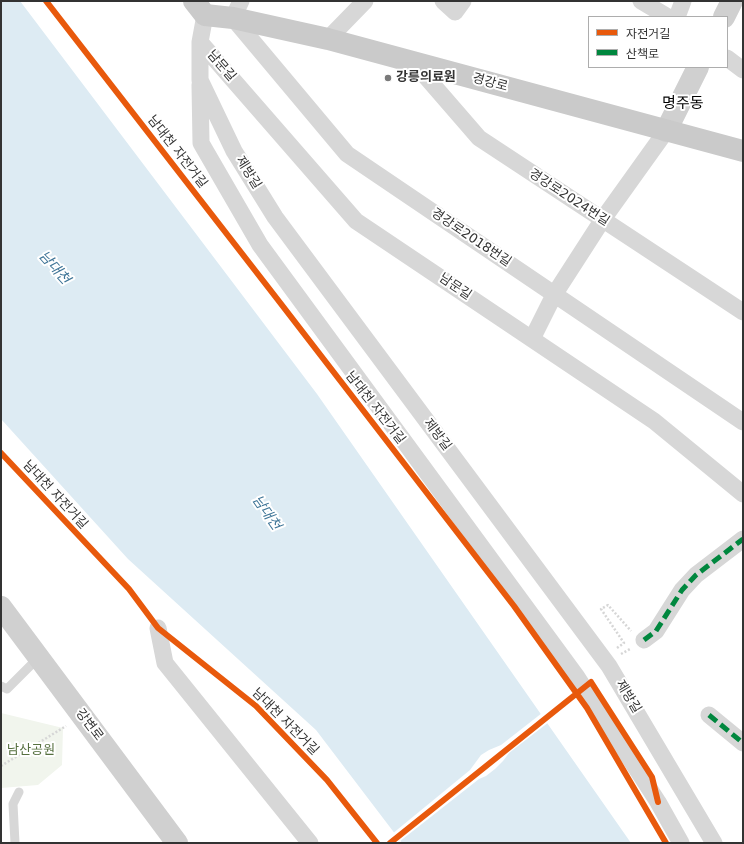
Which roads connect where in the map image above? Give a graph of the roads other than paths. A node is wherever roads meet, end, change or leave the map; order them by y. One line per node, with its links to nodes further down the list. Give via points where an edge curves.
1 (365, 1): 12 (street)
2 (443, 1): 3 (street, via 456,12)
3 (463, 1)
4 (641, 1): 9 (street)
5 (683, 1): 10 (street)
6 (732, 1): 11 (street)
7 (200, 8): 8 (main road, 경강로); 13 (street, 제방길)
8 (237, 10): 12 (main road, 경강로); 22 (street, 경강로2018번길, via 347,154)
9 (666, 16)
10 (677, 16)
11 (724, 16)
12 (328, 39): 15 (main road, 경강로)
13 (200, 42): 18 (street, 제방길); 24 (street, 남문길, via 356,221)
14 (728, 59): 17 (street)
15 (414, 63): 19 (main road, 경강로); 21 (street, 경강로2024번길, via 479,138)
16 (698, 68): 19 (street)
17 (743, 70)
18 (200, 80): 39 (street, via 201,143 260,245 577,677 658,802); 40 (street, 제방길, via 234,151 275,217 609,666)
19 (666, 131): 20 (main road, 경강로); 21 (street)
20 (743, 151)
21 (603, 220): 22 (street); 23 (street, 경강로2024번길)
22 (554, 295): 24 (street); 25 (street, 경강로2018번길)
23 (743, 312)
24 (532, 339): 26 (street, 남문길, via 654,422)
25 (743, 422)
26 (743, 494)
27 (743, 539): 30 (street, via 696,575 682,590 656,632)
28 (1, 607): 31 (street, 강변로)
29 (158, 628): 38 (street, via 165,663)
30 (644, 640)
31 (38, 658): 32 (lane, via 7,689); 37 (street, 강변로)
32 (1, 686)
33 (709, 715): 34 (street)
34 (743, 743)
35 (19, 792): 36 (lane, via 14,804)
36 (15, 843)
37 (177, 843)
38 (310, 843)
39 (681, 843)
40 (714, 843)

